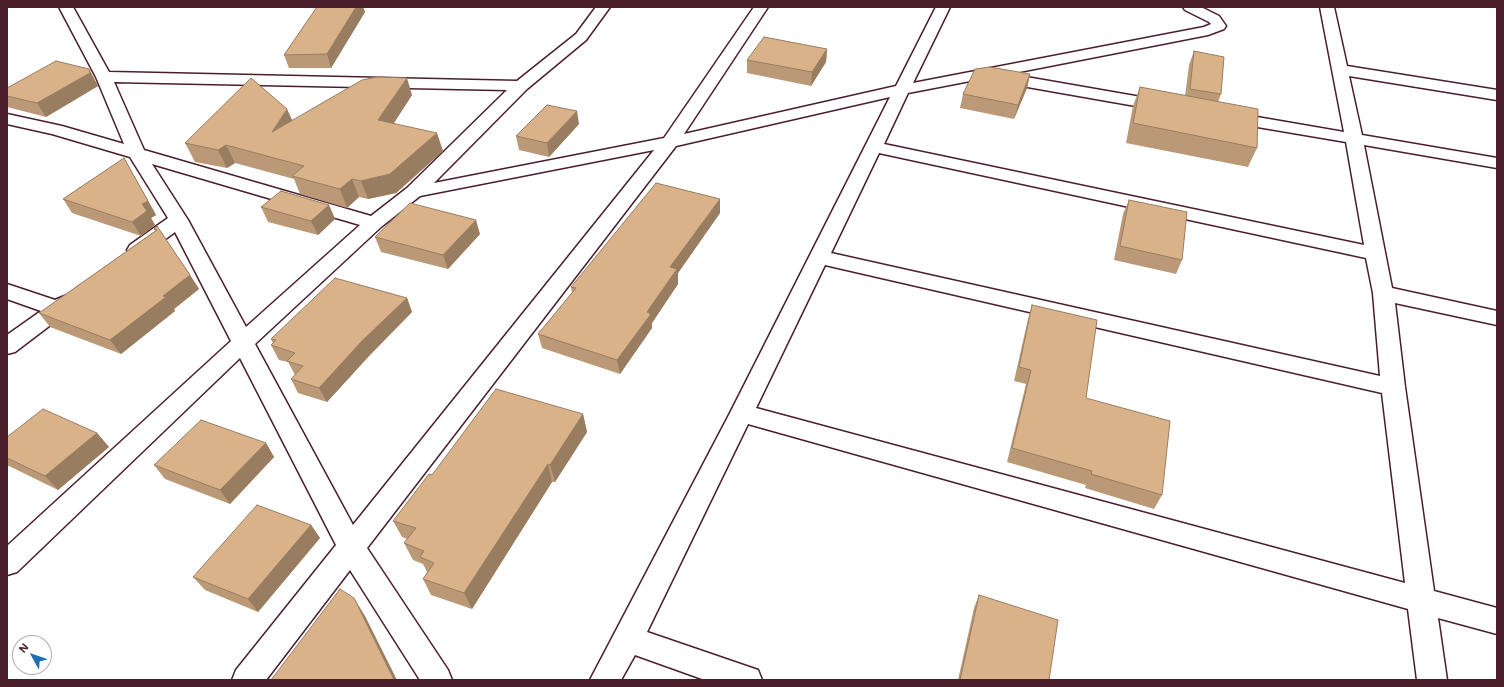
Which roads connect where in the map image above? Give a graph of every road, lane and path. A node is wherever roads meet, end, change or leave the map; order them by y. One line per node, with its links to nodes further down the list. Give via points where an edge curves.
1 (66, 7): 9 (street)
2 (603, 7): 10 (street, via 581,37)
3 (760, 7): 17 (street)
4 (943, 7): 11 (street)
5 (1190, 7): 8 (street, via 1214,19 1218,26 1208,31)
6 (1327, 7): 7 (street)
7 (1340, 70): 12 (street); 16 (street)
8 (984, 74): 11 (street); 13 (street)
9 (104, 77): 10 (street); 19 (street)
10 (521, 86): 21 (street)
11 (901, 90): 17 (street); 18 (street)
12 (1497, 95)
13 (1181, 109)
14 (1213, 114): 16 (street)
15 (7, 119): 19 (street, via 56,130)
16 (1354, 139): 20 (street); 24 (street)
17 (670, 142): 21 (street); 36 (street)
18 (874, 147): 24 (street); 25 (street)
19 (137, 154): 22 (street); 23 (street)
20 (1497, 163)
21 (414, 192): 23 (street)
22 (178, 220): 26 (street); 32 (street)
23 (374, 223): 32 (street)
24 (1376, 254): 29 (street)
25 (820, 257): 34 (street); 35 (street)
26 (121, 262)
27 (83, 290): 30 (street)
28 (7, 292): 30 (street)
29 (1383, 293): 31 (street); 34 (street)
30 (58, 309): 33 (street)
31 (1497, 318)
32 (243, 342): 36 (street); 37 (street)
33 (7, 346)
34 (1393, 386): 38 (street)
35 (742, 413): 38 (street); 40 (street)
36 (352, 549): 41 (street); 42 (street)
37 (7, 564)
38 (1422, 599): 39 (street); 45 (street)
39 (1497, 621)
40 (628, 639): 43 (street); 44 (street)
41 (248, 680)
42 (437, 680)
43 (605, 680)
44 (747, 680)
45 (1432, 680)

